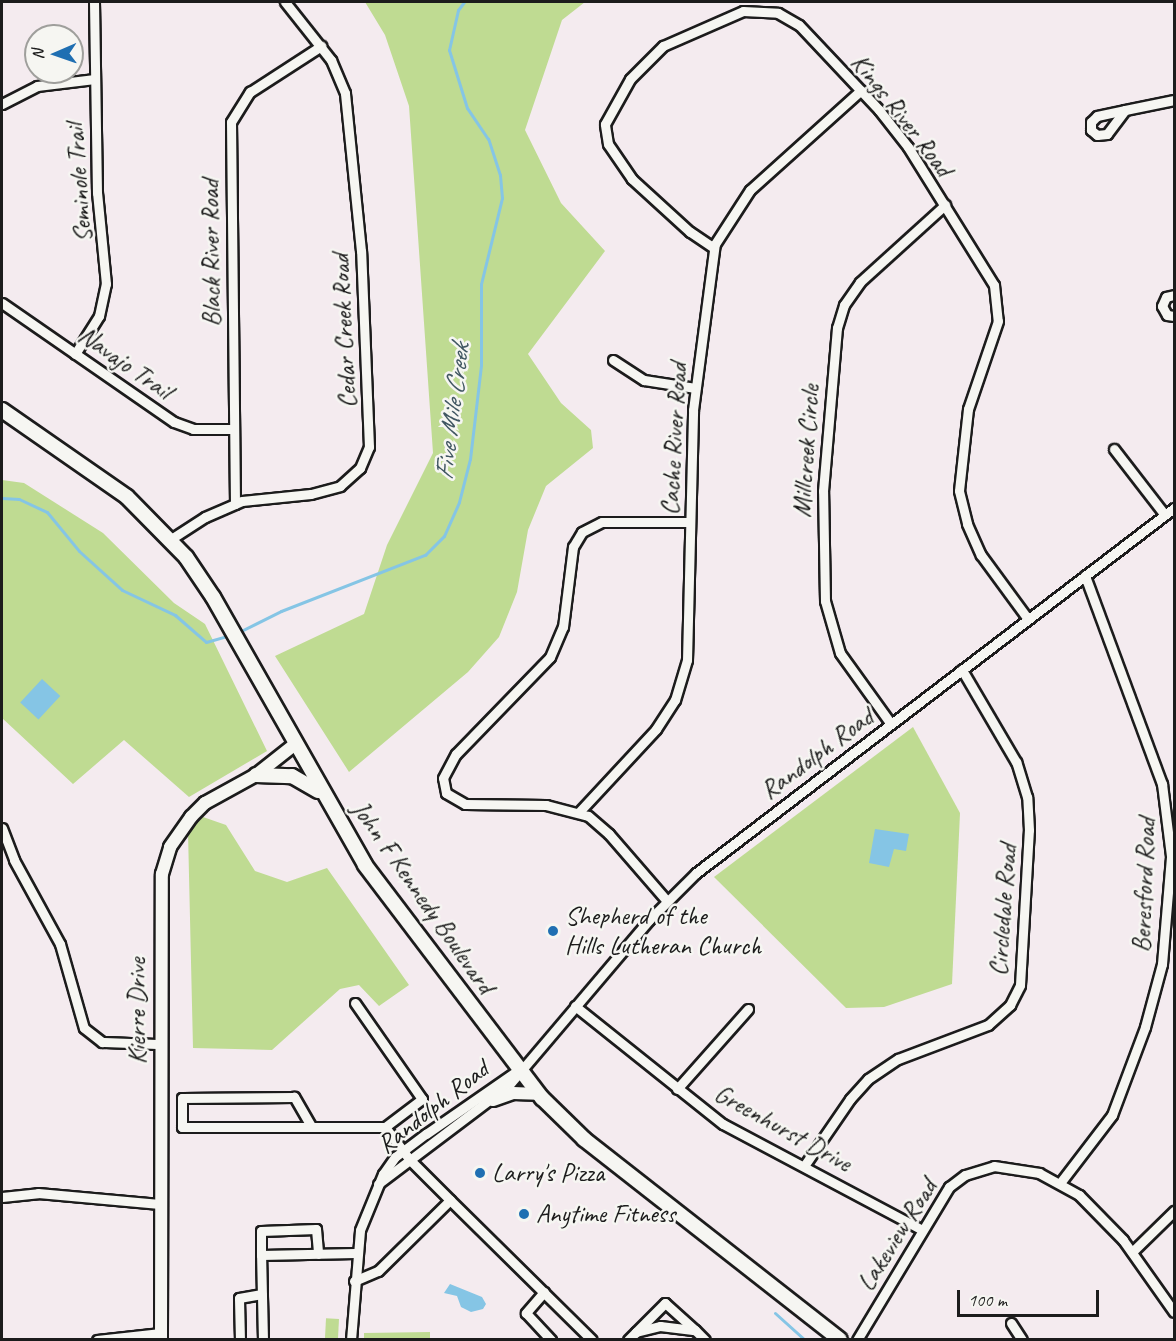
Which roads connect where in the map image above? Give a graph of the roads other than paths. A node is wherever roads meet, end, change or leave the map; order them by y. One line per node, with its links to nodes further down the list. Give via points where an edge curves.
1 (94, 2): 4 (street, Seminole Trail)
2 (285, 2): 3 (street, Cedar Creek Road)
3 (321, 46): 18 (street, Black River Road, via 250,92 231,122); 20 (street, Cedar Creek Road, via 339,77 347,112 361,251 369,447 355,474 331,490)
4 (95, 79): 7 (street, via 37,86); 14 (street, Seminole Trail, via 97,193 106,284 94,327)
5 (861, 90): 9 (street, Kings River Road, via 908,147); 10 (street, Cache River Road, via 750,190 727,220); 10 (street, Kings River Road, via 799,25 767,10 742,11 718,20 677,38 647,60 607,116 608,144 645,194)
6 (1174, 100): 8 (street)
7 (2, 104)
8 (1125, 110)
9 (945, 206): 26 (street, Kings River Road, via 989,276 999,312 968,409 960,468 962,508 981,555); 28 (street, Millcreek Circle, via 860,282 844,305 837,328 823,491 827,611 840,653)
10 (714, 248): 16 (street, Cache River Road)
11 (1174, 295): 13 (street, via 1166,297 1162,306 1167,315)
12 (2, 303): 14 (street, Navajo Trail)
13 (1174, 316)
14 (75, 354): 18 (street, Navajo Trail, via 182,426)
15 (613, 360): 16 (street, via 644,380)
16 (695, 388): 23 (street, Cache River Road)
17 (2, 410): 24 (main road, John F Kennedy Boulevard, via 127,497)
18 (234, 429): 20 (street, Black River Road)
19 (1114, 449): 22 (street)
20 (235, 504): 24 (street, Cedar Creek Road, via 205,516)
21 (1174, 508): 22 (street, Randolph Road)
22 (1165, 515): 25 (street, Randolph Road)
23 (690, 522): 32 (street, Cache River Road, via 689,646 679,688 656,729); 32 (street, via 602,522 582,532 573,547 564,621 554,649 456,754 442,778 446,793 465,804 546,805)
24 (171, 539): 29 (main road, John F Kennedy Boulevard, via 213,597)
25 (1085, 576): 26 (street, Randolph Road); 33 (street, Beresford Road, via 1156,762)
26 (1028, 619): 27 (street, Randolph Road)
27 (962, 670): 28 (street, Randolph Road); 48 (street, Circledale Road, via 1016,762 1027,797 1029,830 1020,985 1005,1012 988,1025 898,1059 868,1079)
28 (891, 724): 35 (street, Randolph Road, via 725,850)
29 (294, 745): 30 (street, Kierre Drive); 31 (main road, John F Kennedy Boulevard)
30 (256, 775): 31 (main road, via 292,776); 39 (street, Kierre Drive, via 205,803 178,833 168,853 159,893)
31 (323, 795): 40 (main road, John F Kennedy Boulevard, via 381,889)
32 (579, 812): 35 (street, via 609,834)
33 (1171, 812): 49 (street, Beresford Road, via 1168,898 1156,994 1112,1115)
34 (2, 828): 39 (street, via 14,860 60,944 84,1028 102,1042)
35 (667, 901): 37 (street, Randolph Road)
36 (356, 1003): 45 (street, via 422,1099)
37 (575, 1006): 40 (street, Randolph Road); 41 (street, Greenhurst Drive)
38 (748, 1009): 41 (street)
39 (159, 1044): 53 (street, Kierre Drive)
40 (519, 1070): 42 (main road, John F Kennedy Boulevard); 43 (street, Randolph Road); 46 (street, Randolph Road, via 494,1083)
41 (677, 1089): 48 (street, Greenhurst Drive, via 723,1124)
42 (538, 1094): 43 (street, via 513,1093); 76 (main road, John F Kennedy Boulevard, via 584,1139)
43 (493, 1100): 47 (street, Randolph Road)
44 (311, 1126): 44 (street, via 182,1128 182,1098 294,1097); 45 (street)
45 (385, 1127): 46 (street)
46 (405, 1150): 47 (street); 50 (street, Randolph Road)
47 (410, 1160): 50 (street, Randolph Road); 52 (street)
48 (804, 1166): 55 (street, Greenhurst Drive)
49 (1060, 1183): 55 (street, Lakeview Road, via 1016,1167 994,1166 972,1172 949,1187); 56 (street, Lakeview Road, via 1101,1215)
50 (378, 1184): 57 (street, Randolph Road, via 366,1208)
51 (2, 1197): 53 (street, via 38,1193)
52 (450, 1200): 60 (street, via 378,1271); 61 (street)
53 (160, 1204): 67 (street, Kierre Drive)
54 (1174, 1211): 56 (street)
55 (922, 1230): 77 (street, Lakeview Road)
56 (1132, 1252): 63 (street, Lakeview Road)
57 (355, 1253): 58 (street); 60 (street, Randolph Road)
58 (318, 1254): 59 (street); 59 (street, via 316,1229 261,1231)
59 (261, 1255): 62 (street)
60 (354, 1281): 71 (street, Randolph Road)
61 (544, 1292): 72 (street, via 526,1313); 73 (street)
62 (262, 1294): 69 (street, via 239,1298); 70 (street)
63 (1174, 1312)
64 (1011, 1323): 78 (street)
65 (695, 1329): 66 (street, via 660,1326); 66 (street, via 665,1303); 75 (street)
66 (636, 1332): 74 (street)
67 (161, 1336): 68 (street)
68 (97, 1340)
69 (240, 1340)
70 (263, 1340)
71 (351, 1340)
72 (551, 1340)
73 (592, 1340)
74 (628, 1340)
75 (705, 1340)
76 (840, 1340)
77 (857, 1340)
78 (1022, 1340)

